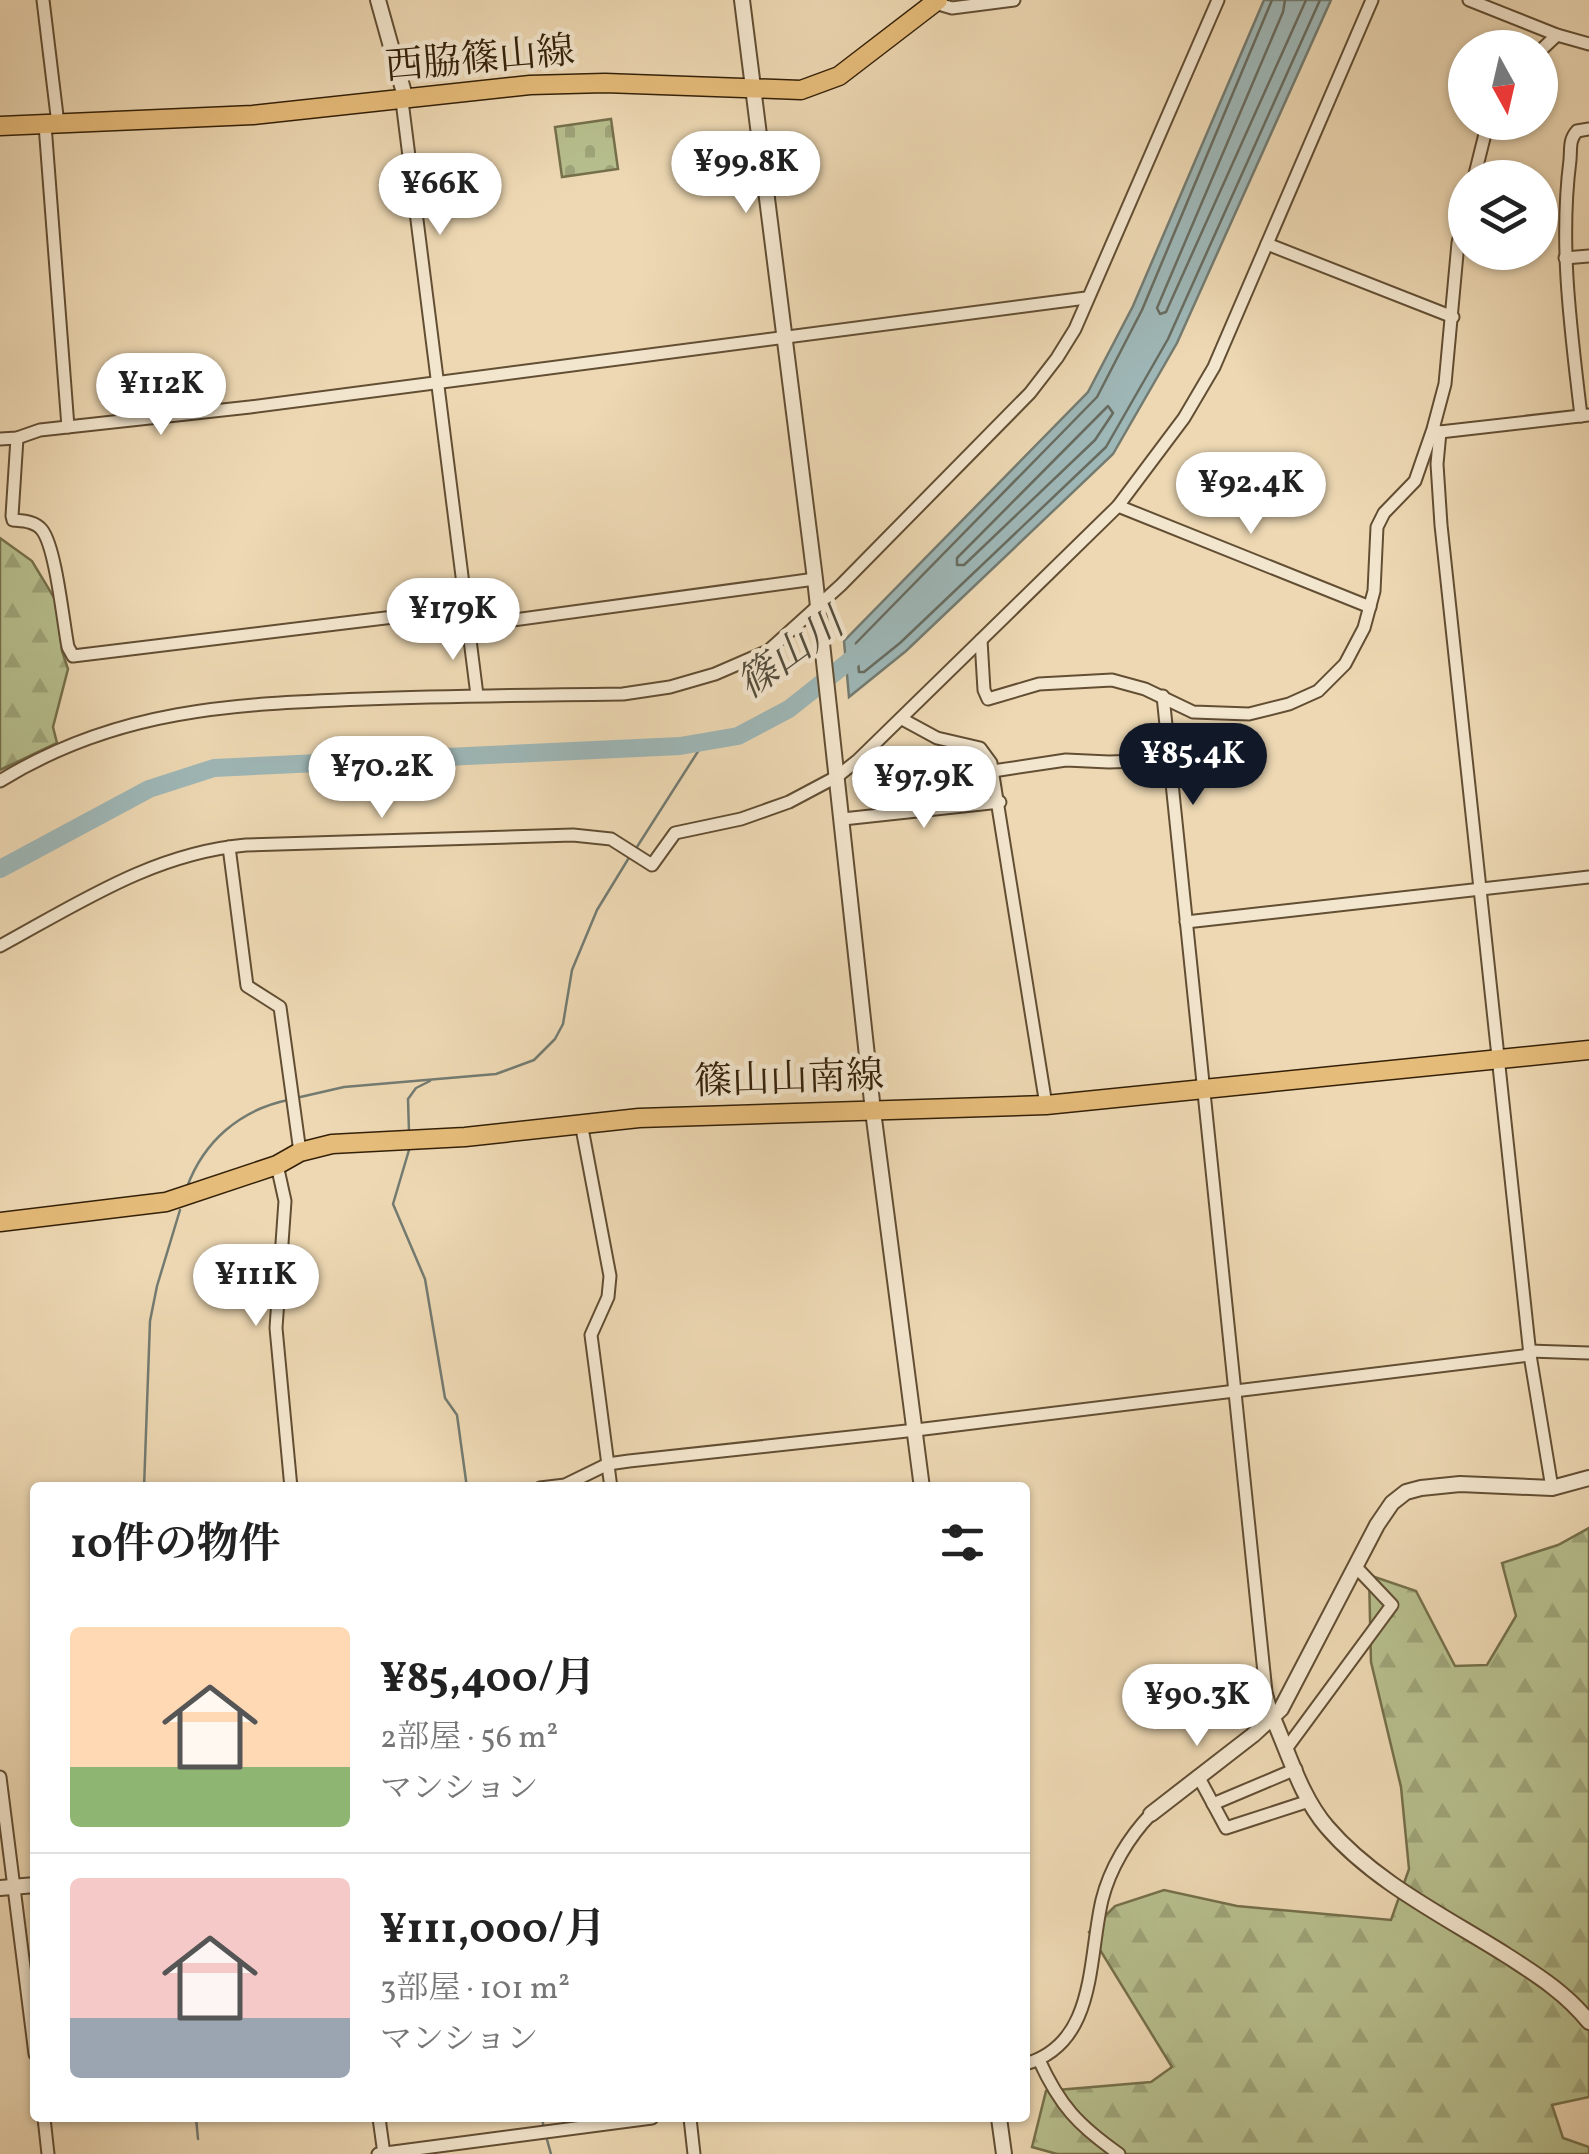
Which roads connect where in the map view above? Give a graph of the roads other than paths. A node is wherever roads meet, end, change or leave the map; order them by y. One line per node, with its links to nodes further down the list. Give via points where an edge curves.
1 (43, 0): 14 (street)
2 (378, 0): 13 (street)
3 (742, 0): 12 (street)
4 (1014, 0): 8 (street, via 952,8)
5 (1218, 0): 21 (street)
6 (1372, 0): 17 (street)
7 (1469, 0): 9 (street)
8 (936, 1): 12 (main road, 西脇篠山線, via 820,86)
9 (1544, 30)
10 (1558, 35): 11 (street)
11 (1589, 44)
12 (750, 88): 13 (main road, 西脇篠山線, via 530,85); 23 (street)
13 (404, 100): 14 (main road, 西脇篠山線); 24 (street)
14 (52, 124): 15 (main road, 西脇篠山線); 26 (street)
15 (0, 126)
16 (1589, 129): 19 (street, via 1570,140)
17 (1267, 244): 22 (street); 30 (street, via 1214,366)
18 (1589, 256): 19 (street)
19 (1566, 258): 25 (street)
20 (1456, 270): 22 (street)
21 (1086, 298): 23 (street); 33 (street, via 1066,344 1030,392)
22 (1453, 317): 27 (street)
23 (784, 339): 24 (street); 31 (street)
24 (438, 382): 26 (street); 34 (street)
25 (1585, 415): 27 (street)
26 (68, 427): 28 (street)
27 (1436, 431): 32 (street, via 1415,481 1378,527); 48 (street)
28 (18, 438): 29 (street); 34 (street, via 12,516 42,530 72,656 410,615)
29 (0, 439)
30 (1118, 506): 32 (street); 35 (street)
31 (815, 579): 33 (street); 34 (street)
32 (1370, 607): 37 (street, via 1345,664 1304,698 1248,714 1193,712)
33 (818, 609): 36 (street, via 768,651 670,688); 40 (street)
34 (469, 626): 36 (street)
35 (981, 640): 37 (street, via 988,699 1038,684 1112,680); 38 (street)
36 (477, 696): 43 (street, via 226,705 94,735)
37 (1162, 696): 39 (street)
38 (902, 719): 40 (street); 41 (street, via 937,738 980,748)
39 (1167, 760): 41 (street, via 1066,760); 49 (street)
40 (838, 771): 45 (street); 46 (street, via 789,802 675,833 652,865 598,836)
41 (993, 771): 42 (street); 44 (street)
42 (928, 775)
43 (0, 781)
44 (1000, 802): 45 (street); 54 (street)
45 (843, 819): 55 (street)
46 (228, 847): 50 (street, via 138,871); 57 (street, via 247,986 280,1007)
47 (1589, 877): 48 (street)
48 (1480, 889): 49 (street); 52 (street)
49 (1186, 922): 53 (street)
50 (0, 946)
51 (1589, 1050): 52 (main road, 篠山山南線)
52 (1498, 1060): 53 (main road, 篠山山南線); 60 (street)
53 (1202, 1090): 54 (main road, 篠山山南線); 62 (street)
54 (1046, 1105): 55 (main road, 篠山山南線)
55 (873, 1111): 56 (main road, 篠山山南線); 63 (street)
56 (581, 1122): 57 (main road, 篠山山南線); 64 (street, via 610,1276 591,1335)
57 (300, 1152): 58 (main road, 篠山山南線)
58 (276, 1164): 59 (main road, 篠山山南線, via 166,1202); 66 (street, via 285,1201 276,1328)
59 (0, 1222)
60 (1530, 1352): 61 (street); 62 (street); 70 (street)
61 (1589, 1353)
62 (1235, 1390): 63 (street); 72 (street)
63 (916, 1430): 64 (street); 69 (street)
64 (608, 1464): 67 (street); 68 (street)
65 (1589, 1478): 70 (street)
66 (289, 1482)
67 (571, 1482)
68 (610, 1482)
69 (921, 1482)
70 (1552, 1488): 71 (street, via 1460,1484 1406,1492 1377,1525)
71 (1356, 1567): 72 (street); 73 (street, via 1392,1605)
72 (1273, 1718): 73 (street); 75 (street)
73 (1286, 1749): 74 (street)
74 (1296, 1769): 77 (street); 78 (street)
75 (1198, 1776): 78 (street); 79 (street)
76 (0, 1777): 80 (street)
77 (1309, 1800): 78 (street, via 1226,1828); 81 (street, via 1369,1867 1546,1980)
78 (1213, 1804)
79 (1151, 1814): 83 (street, via 1127,1842 1102,1899 1081,2012 1068,2038)
80 (6, 1888): 82 (street)
81 (1589, 2022)
82 (30, 2025)
83 (1038, 2060): 84 (street); 94 (street, via 1080,2126)
84 (1030, 2062)
85 (44, 2122): 90 (street)
86 (379, 2122): 91 (street)
87 (622, 2122): 91 (street)
88 (690, 2122): 92 (street)
89 (1000, 2122): 93 (street)
90 (48, 2154)
91 (382, 2154)
92 (694, 2154)
93 (1004, 2154)
94 (1119, 2154)

